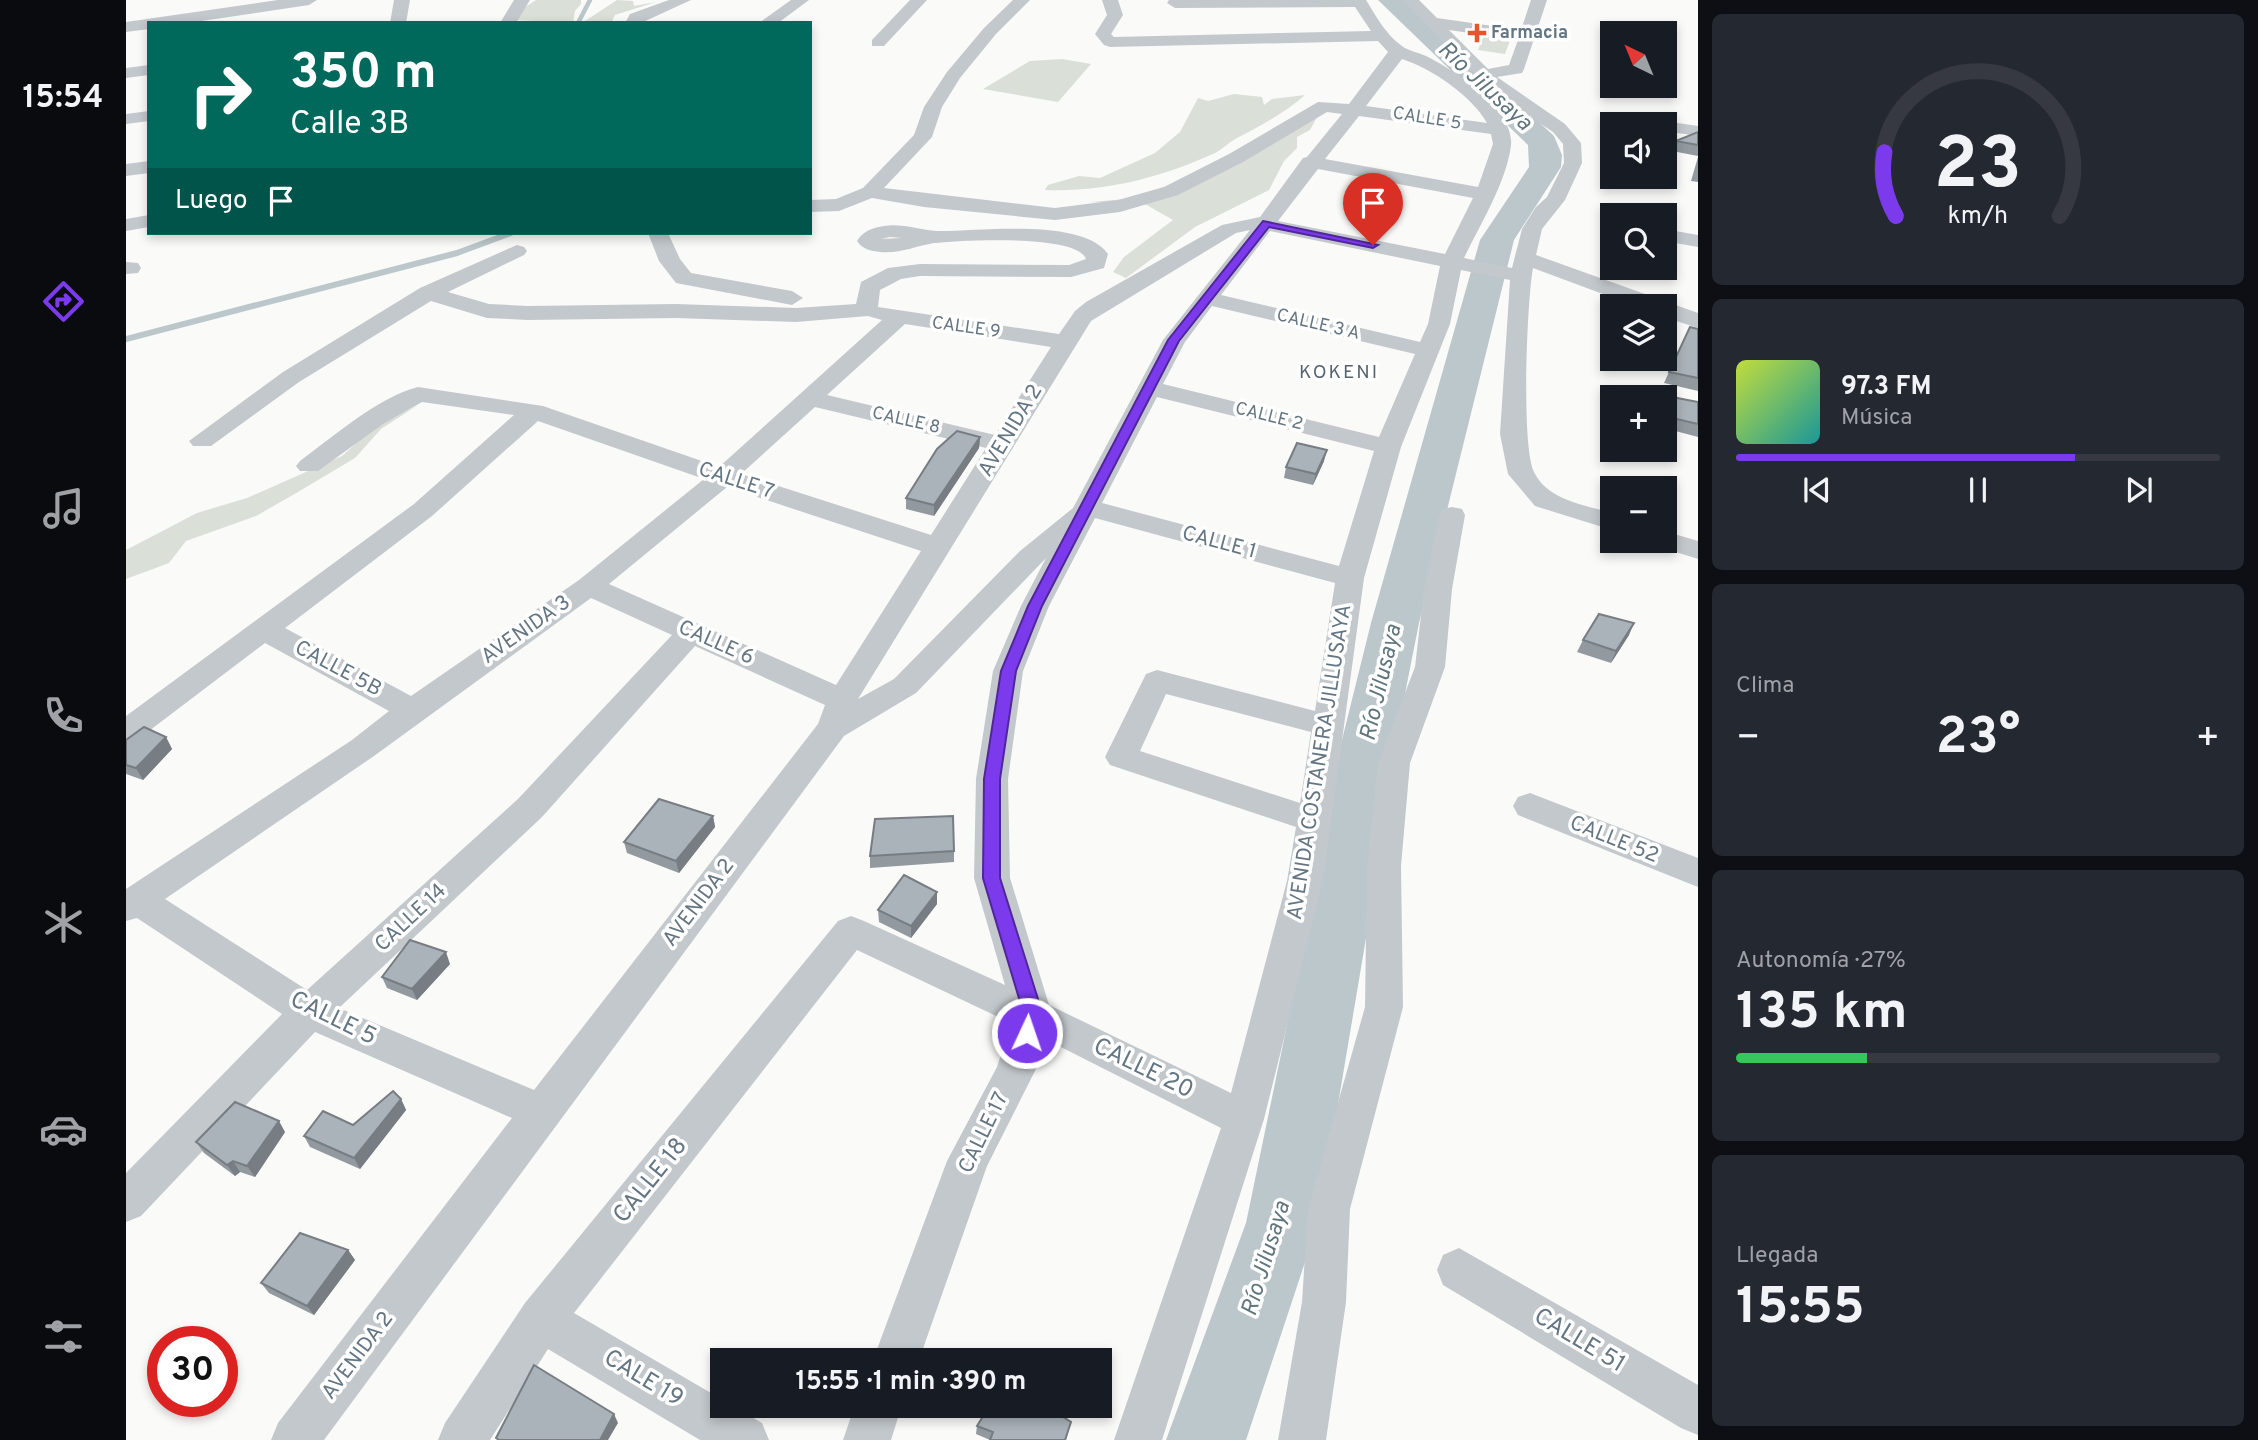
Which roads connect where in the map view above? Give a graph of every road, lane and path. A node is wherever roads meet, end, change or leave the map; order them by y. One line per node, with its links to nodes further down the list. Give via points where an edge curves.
1 (309, 0): 13 (street)
2 (402, 0): 16 (street)
3 (522, 0): 17 (street)
4 (683, 0): 14 (street)
5 (801, 0): 18 (street)
6 (919, 0): 24 (street)
7 (1022, 0): 40 (street, via 953,76 933,107 923,137)
8 (1110, 0): 22 (street, via 1115,15 1102,34 1110,42)
9 (1410, 0): 19 (street)
10 (1535, 0): 23 (street)
11 (1358, 1): 12 (street); 22 (street)
12 (1175, 3)
13 (216, 12): 15 (street)
14 (634, 20)
15 (166, 21)
16 (398, 21)
17 (509, 21)
18 (770, 21)
19 (1436, 23): 23 (street); 30 (street)
20 (147, 24): 21 (street)
21 (126, 27)
22 (1382, 36): 25 (street)
23 (1526, 36): 30 (street, via 1516,69)
24 (878, 43)
25 (1397, 51): 31 (street); 35 (street, via 1468,91 1487,107)
26 (147, 61): 27 (street)
27 (126, 65)
28 (147, 70): 29 (street)
29 (126, 74)
30 (1488, 74): 52 (street, via 1496,86 1559,128 1572,143 1573,163 1555,200 1532,229)
31 (1353, 108): 35 (street, CALLE 5); 37 (street); 40 (street, CALLE 5, via 1324,106 1171,191 1120,206 1055,214)
32 (147, 116): 33 (street)
33 (126, 119)
34 (1677, 128): 36 (street)
35 (1500, 130): 41 (street, AVENIDA COSTANERA JILLUSAYA, via 1502,144)
36 (1698, 131)
37 (1310, 162): 41 (street); 44 (street)
38 (147, 167): 39 (street)
39 (126, 170)
40 (870, 192): 42 (street, via 839,205)
41 (1485, 194): 51 (street, AVENIDA COSTANERA JILLUSAYA)
42 (812, 206)
43 (147, 221): 45 (street)
44 (1267, 224): 51 (street, AVENIDA 2); 55 (street); 60 (street, AVENIDA 2, via 1242,223 1229,229 1094,307)
45 (126, 225)
46 (659, 235): 56 (street, via 670,261 684,278)
47 (937, 237): 56 (street, via 1054,236 1091,246 1096,263 1071,271 896,273 869,287)
48 (1677, 237): 49 (street)
49 (1698, 241)
50 (517, 251): 53 (street)
51 (1462, 264): 52 (street, AVENIDA 2); 61 (street, AVENIDA COSTANERA JILLUSAYA)
52 (1516, 269): 54 (street, AVENIDA 2); 72 (street, via 1513,434 1521,474 1544,500)
53 (428, 293): 56 (street, via 487,311 527,313 796,315); 65 (street, via 291,377)
54 (1610, 294)
55 (1206, 298): 61 (street, CALLE 3 A); 62 (street, via 1174,340)
56 (867, 310): 58 (street, CALLE 9)
57 (1677, 314): 59 (street)
58 (898, 318): 60 (street, CALLE 9); 63 (street, AVENIDA 3)
59 (1698, 321)
60 (1065, 342): 66 (street, AVENIDA 2)
61 (1430, 351): 67 (street, AVENIDA COSTANERA JILLUSAYA)
62 (1151, 388): 67 (street, CALLE 2); 70 (street)
63 (808, 398): 66 (street, CALLE 8); 69 (street, AVENIDA 3)
64 (534, 411): 68 (street, CALLE 7, via 418,394); 69 (street, CALLE 7); 78 (street, via 423,510)
65 (202, 441)
66 (1004, 444): 74 (street, AVENIDA 2)
67 (1388, 447): 76 (street, AVENIDA COSTANERA JILLUSAYA)
68 (309, 466)
69 (723, 477): 74 (street, CALLE 7); 77 (street, AVENIDA 3)
70 (1089, 508): 76 (street, CALLE 1); 81 (street, via 1030,557 905,686); 90 (street, via 1035,606 1008,671 992,779 992,878)
71 (1452, 515): 104 (street, via 1430,667 1394,764 1384,866 1384,1007 1329,1209 1324,1302)
72 (1600, 518)
73 (1677, 543): 75 (street)
74 (938, 547): 81 (street, AVENIDA 2)
75 (1698, 550)
76 (1350, 578): 82 (street, AVENIDA COSTANERA JILLUSAYA)
77 (589, 586): 79 (street, CALLE 6); 80 (street, AVENIDA 3)
78 (263, 629): 80 (street, CALLE 5B); 83 (street)
79 (692, 631): 81 (street, CALLE 6); 89 (street, CALLE 14, via 530,808)
80 (412, 710): 87 (street, AVENIDA 3)
81 (838, 714): 91 (street, AVENIDA 2)
82 (1326, 725): 85 (street, AVENIDA COSTANERA JILLUSAYA); 85 (street, via 1157,681 1121,757)
83 (126, 732)
84 (1530, 806): 86 (street, CALLE 52)
85 (1313, 820): 92 (street, AVENIDA COSTANERA JILLUSAYA, via 1305,881)
86 (1698, 873)
87 (132, 904): 89 (street, CALLE 5)
88 (851, 931): 90 (street, CALLE 20); 95 (street, CALLE 18)
89 (309, 1012): 91 (street, CALLE 5); 93 (street, CALLE 14)
90 (1033, 1015): 92 (street, CALLE 20); 96 (street, CALLE 17, via 1015,1071 968,1161)
91 (542, 1112): 99 (street, AVENIDA 2)
92 (1244, 1119): 103 (street, AVENIDA COSTANERA JILLUSAYA)
93 (126, 1202)
94 (1459, 1270): 97 (street, CALLE 51)
95 (541, 1319): 100 (street, CALLE 18); 101 (street, CALE 19)
96 (900, 1348)
97 (1698, 1411)
98 (875, 1418): 102 (street)
99 (295, 1440)
100 (462, 1440)
101 (745, 1440)
102 (867, 1440)
103 (1138, 1440)
104 (1302, 1440)

